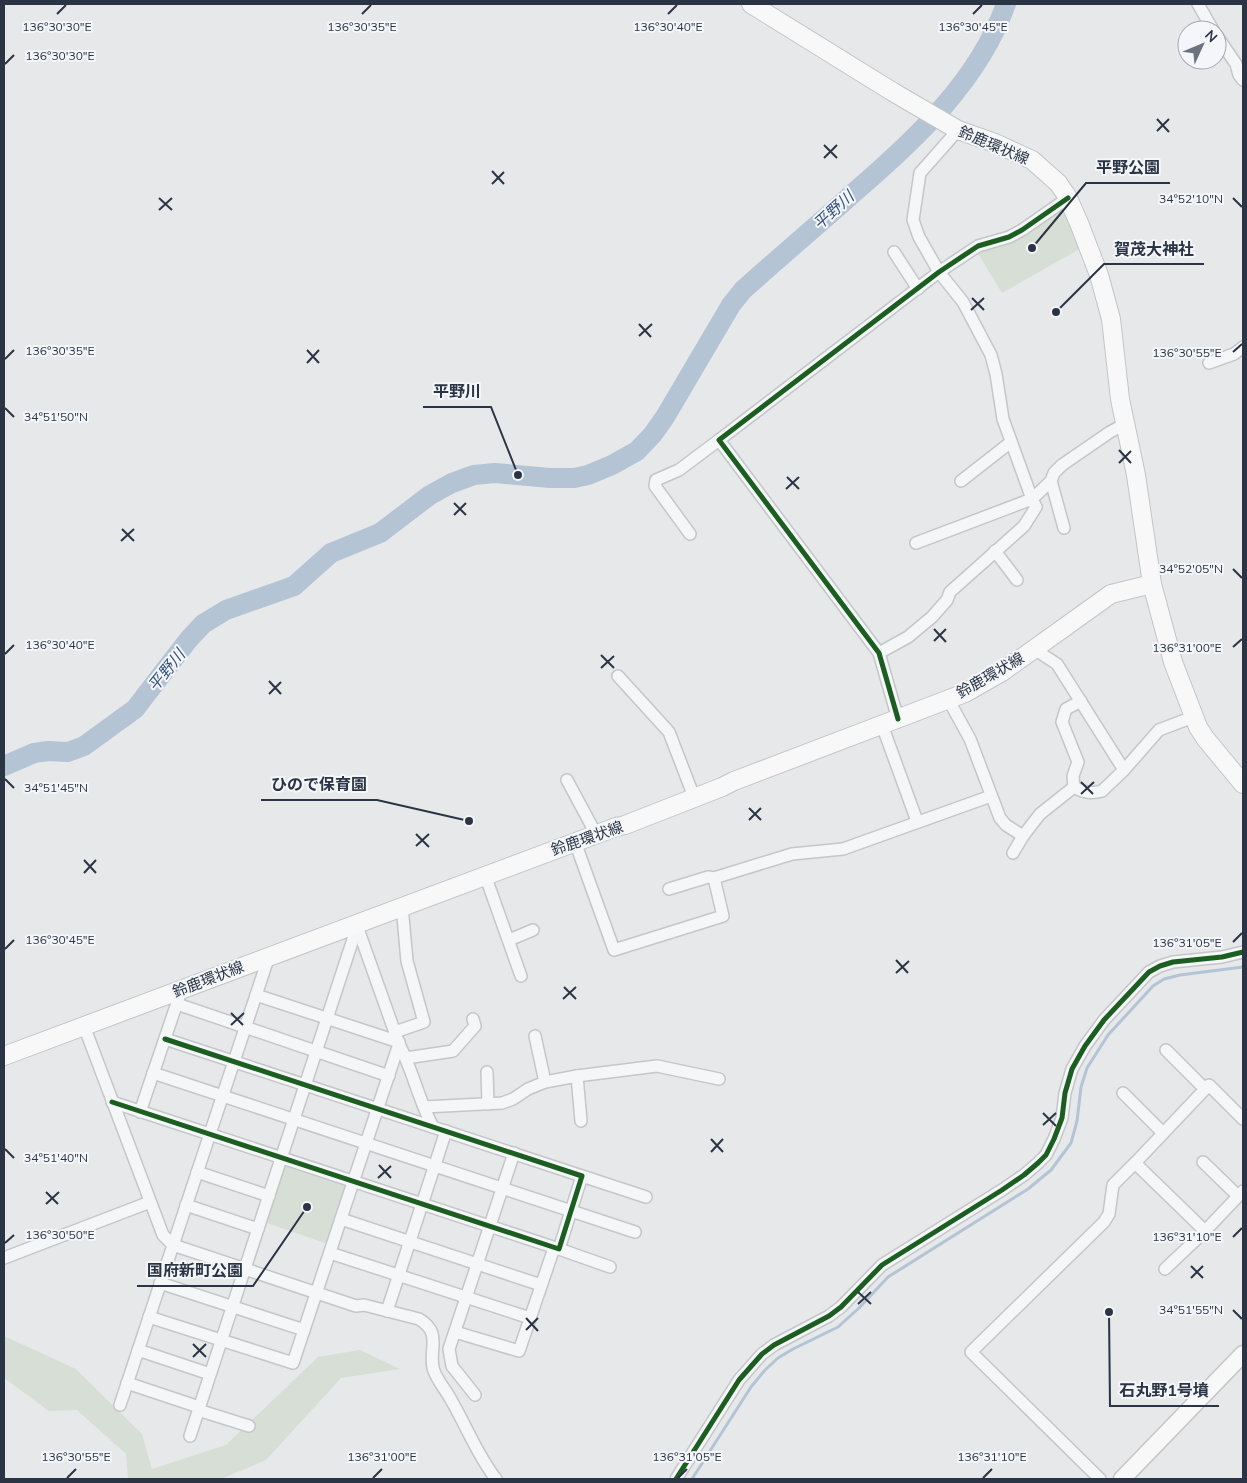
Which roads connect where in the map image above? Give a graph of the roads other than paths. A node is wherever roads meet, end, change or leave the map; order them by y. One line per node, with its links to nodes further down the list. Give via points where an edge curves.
1 (751, 4): 6 (main road, 鈴鹿環状線)
2 (1198, 4): 3 (street)
3 (1207, 20)
4 (1227, 51): 5 (street)
5 (1243, 80)
6 (958, 130): 7 (main road, 鈴鹿環状線, via 1032,160 1058,183); 9 (street, via 920,173 913,220 919,237)
7 (1068, 198): 9 (street, via 1022,230 978,246); 13 (main road, 鈴鹿環状線, via 1098,274 1111,319)
8 (894, 252): 10 (street)
9 (940, 272): 10 (street); 15 (street, via 963,302 990,355)
10 (918, 289): 14 (street)
11 (1243, 347): 12 (street, via 1234,354)
12 (1209, 363)
13 (1125, 424): 17 (street, via 1062,465); 24 (main road, 鈴鹿環状線)
14 (719, 440): 20 (street, via 679,470 655,482); 26 (street)
15 (1011, 442): 16 (street); 18 (street)
16 (961, 481)
17 (1051, 481): 18 (street); 19 (street)
18 (1032, 499): 21 (street); 22 (street, via 1036,507 1024,526)
19 (1064, 528)
20 (690, 534)
21 (916, 543)
22 (995, 551): 23 (street); 26 (street, via 950,592 932,617 908,637)
23 (1017, 580)
24 (1152, 584): 25 (main road, 鈴鹿環状線, via 1112,594); 30 (main road, 鈴鹿環状線, via 1174,662)
25 (1034, 649): 28 (main road, 鈴鹿環状線, via 1002,672); 29 (street, via 1056,662)
26 (879, 653): 31 (street)
27 (618, 676): 37 (street, via 669,732)
28 (948, 699): 31 (main road, 鈴鹿環状線); 36 (street, via 970,739)
29 (1081, 701): 32 (street); 35 (street, via 1066,709 1062,722 1078,762 1073,776)
30 (1194, 717): 32 (street, via 1160,730); 34 (main road, 鈴鹿環状線, via 1205,738)
31 (890, 722): 37 (main road, 鈴鹿環状線); 38 (street)
32 (1124, 770): 35 (street, via 1102,791 1088,792)
33 (568, 780): 39 (street)
34 (1243, 784)
35 (1074, 787): 40 (street, via 1040,814)
36 (991, 796): 38 (street); 40 (street, via 1000,818)
37 (694, 797): 39 (main road, 鈴鹿環状線)
38 (917, 822): 44 (street, via 843,849 792,854)
39 (596, 834): 41 (main road, 鈴鹿環状線)
40 (1023, 836): 42 (street)
41 (575, 842): 43 (main road, 鈴鹿環状線); 44 (street, via 614,950 723,916)
42 (1012, 853)
43 (485, 874): 46 (main road, 鈴鹿環状線); 49 (street)
44 (714, 878): 45 (street)
45 (669, 889)
46 (402, 906): 47 (main road, 鈴鹿環状線); 61 (street, via 407,961 424,1022)
47 (357, 925): 51 (main road, 鈴鹿環状線); 56 (street); 61 (street)
48 (533, 930): 49 (street)
49 (509, 940): 52 (street)
50 (1243, 952): 142 (street, via 1173,962 1149,972 1104,1020 1085,1046 1072,1069 1062,1118 1054,1139 1038,1163 1002,1190 882,1265 829,1316 762,1354 739,1380)
51 (266, 957): 53 (street); 54 (main road, 鈴鹿環状線)
52 (521, 976)
53 (256, 995): 56 (street); 58 (street)
54 (178, 997): 57 (main road, 鈴鹿環状線); 58 (street); 60 (street)
55 (473, 1018): 65 (street, via 475,1026 453,1051)
56 (327, 1019): 61 (street); 63 (street)
57 (84, 1026): 64 (main road, 鈴鹿環状線); 77 (street)
58 (244, 1028): 63 (street); 66 (street)
59 (535, 1036): 72 (street)
60 (165, 1039): 66 (street); 68 (street)
61 (398, 1039): 65 (street); 69 (street)
62 (1166, 1050): 74 (street)
63 (316, 1052): 69 (street); 73 (street)
64 (4, 1056)
65 (406, 1058): 79 (street)
66 (233, 1061): 73 (street); 76 (street)
67 (487, 1072): 78 (street)
68 (153, 1073): 76 (street); 81 (street)
69 (389, 1076): 80 (street)
70 (577, 1076): 71 (street, via 657,1066); 72 (street); 84 (street)
71 (718, 1080)
72 (545, 1082): 78 (street, via 512,1099)
73 (305, 1085): 80 (street); 82 (street)
74 (1205, 1089): 83 (street, via 1209,1086); 87 (street)
75 (1123, 1093): 87 (street)
76 (222, 1095): 82 (street); 88 (street)
77 (112, 1102): 81 (street); 102 (street)
78 (488, 1104): 79 (street)
79 (424, 1107): 85 (street)
80 (378, 1109): 85 (street); 89 (street)
81 (140, 1112): 88 (street)
82 (295, 1118): 89 (street); 91 (street)
83 (1243, 1119)
84 (581, 1121)
85 (433, 1127): 86 (street)
86 (446, 1131): 90 (street); 94 (street)
87 (1163, 1133): 93 (street)
88 (209, 1134): 91 (street); 95 (street)
89 (367, 1142): 94 (street); 97 (street)
90 (514, 1154): 96 (street); 98 (street)
91 (282, 1158): 97 (street); 100 (street)
92 (1203, 1162): 99 (street)
93 (1135, 1163): 109 (street); 143 (street, via 1113,1185 1109,1214 1104,1222 971,1352)
94 (435, 1165): 98 (street); 103 (street)
95 (196, 1172): 100 (street); 104 (street)
96 (582, 1176): 101 (street); 105 (street)
97 (353, 1182): 103 (street); 106 (street)
98 (503, 1188): 105 (street); 107 (street)
99 (1241, 1193): 109 (street)
100 (269, 1196): 108 (street)
101 (646, 1197)
102 (150, 1202): 112 (street, via 163,1235); 115 (street)
103 (422, 1204): 107 (street); 111 (street)
104 (186, 1205): 108 (street); 112 (street)
105 (571, 1210): 110 (street); 113 (street)
106 (341, 1219): 111 (street); 114 (street)
107 (490, 1227): 113 (street); 116 (street)
108 (258, 1229): 118 (street)
109 (1205, 1231): 119 (street)
110 (635, 1232)
111 (410, 1242): 116 (street); 120 (street)
112 (172, 1245): 118 (street); 121 (street)
113 (556, 1248): 117 (street); 122 (street)
114 (330, 1253): 120 (street); 123 (street)
115 (4, 1258)
116 (478, 1264): 122 (street); 124 (street)
117 (610, 1267)
118 (245, 1269): 123 (street); 125 (street)
119 (1165, 1269)
120 (399, 1275): 124 (street); 126 (street)
121 (160, 1283): 125 (street); 127 (street)
122 (541, 1285): 128 (street)
123 (317, 1293): 126 (street, via 356,1306); 129 (street)
124 (466, 1297): 128 (street); 130 (street)
125 (232, 1306): 129 (street); 131 (street)
126 (387, 1311): 141 (street, via 420,1319 432,1330 434,1368)
127 (149, 1317): 131 (street); 132 (street)
128 (530, 1318): 130 (street, via 519,1351)
129 (304, 1330): 131 (street, via 293,1363)
130 (455, 1332): 136 (street, via 449,1349 450,1358 460,1378)
131 (221, 1339): 134 (street)
132 (138, 1350): 134 (street); 135 (street)
133 (1243, 1354): 144 (street)
134 (210, 1374): 138 (street)
135 (127, 1383): 137 (street); 138 (street)
136 (475, 1395)
137 (120, 1406)
138 (199, 1408): 139 (street); 140 (street)
139 (249, 1426)
140 (190, 1436)
141 (496, 1479)
142 (676, 1479)
143 (1100, 1479)
144 (1122, 1479)

